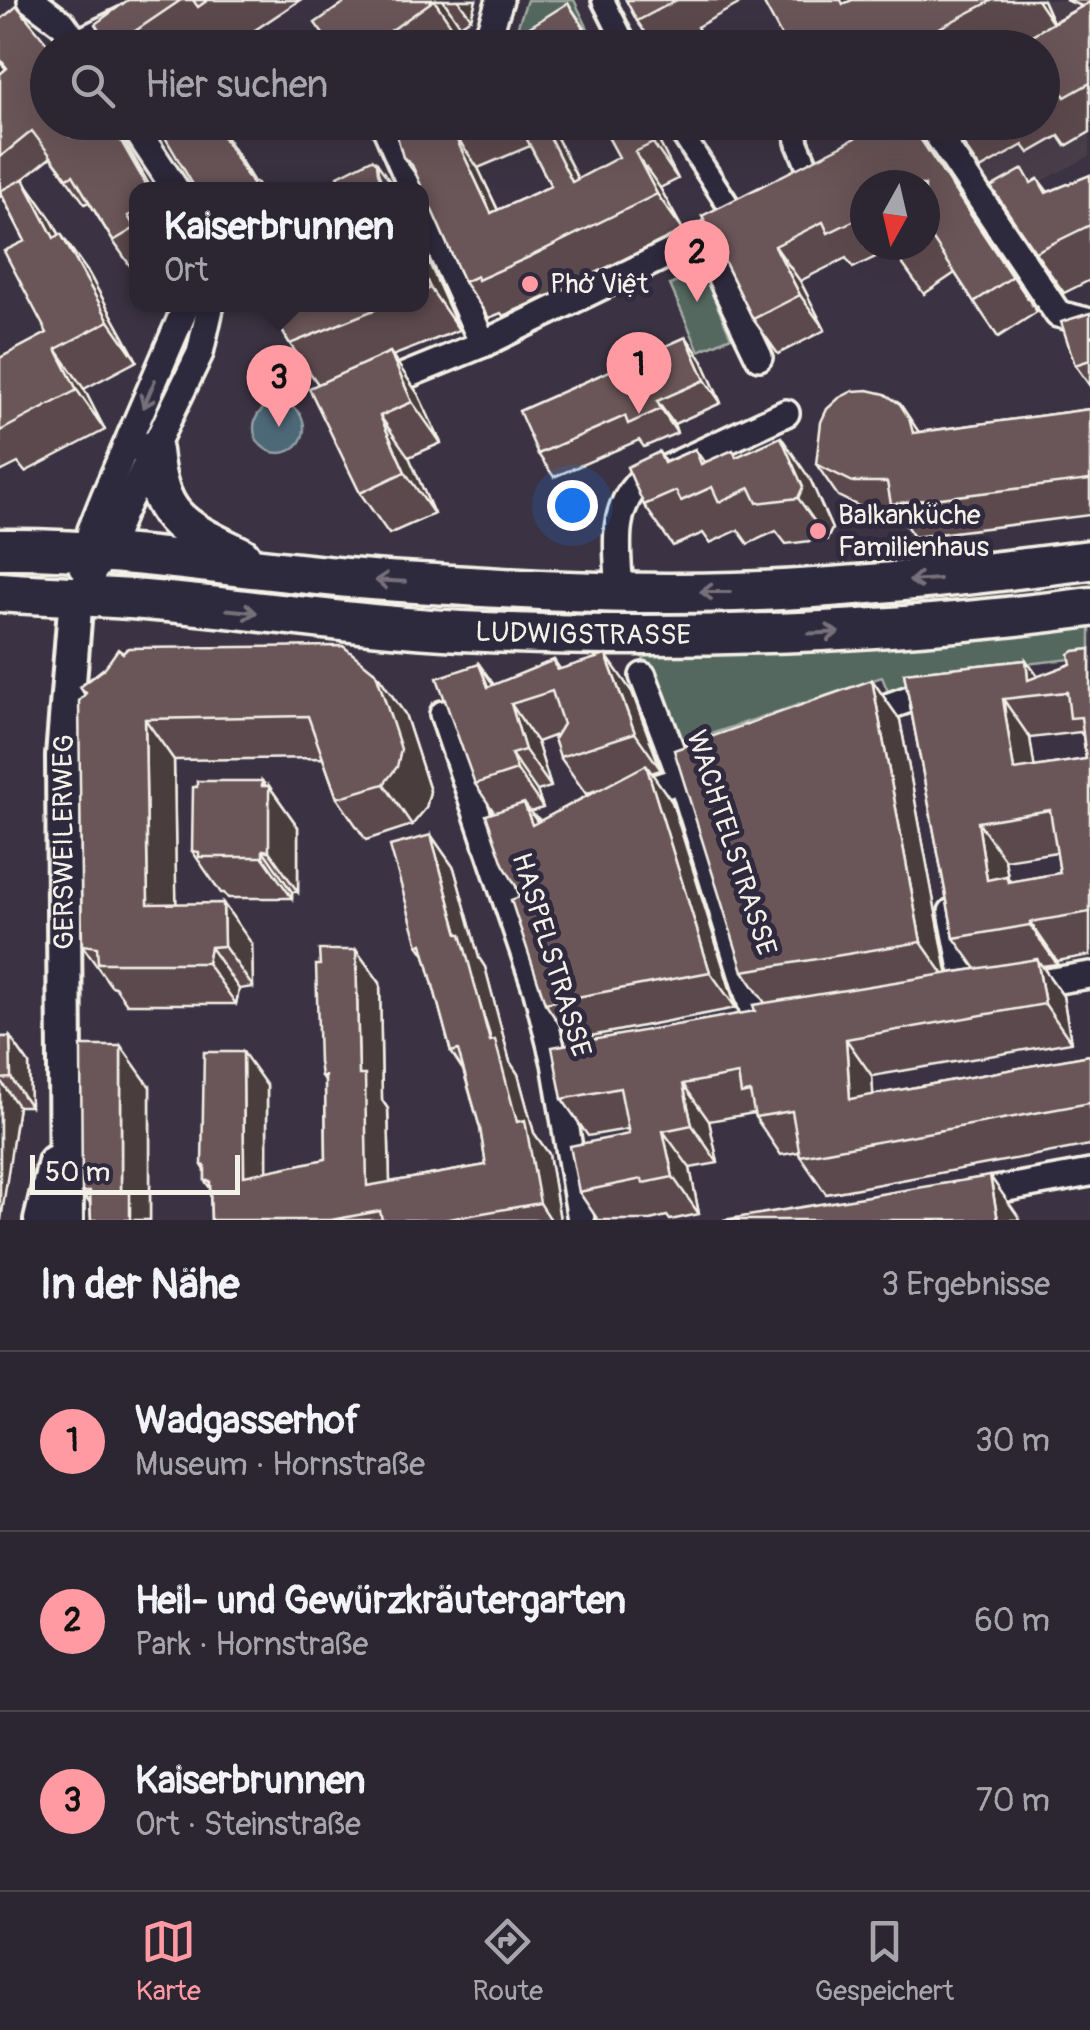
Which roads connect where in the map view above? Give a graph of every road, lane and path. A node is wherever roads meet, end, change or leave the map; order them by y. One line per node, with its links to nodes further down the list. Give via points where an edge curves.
1 (32, 0): 5 (street)
2 (165, 0): 6 (street)
3 (500, 0): 7 (street)
4 (603, 0): 8 (street)
5 (68, 30)
6 (108, 30)
7 (490, 30)
8 (618, 30)
9 (143, 140): 17 (street)
10 (391, 140): 18 (street)
11 (688, 140): 19 (street)
12 (797, 140): 16 (street)
13 (891, 140): 15 (street)
14 (938, 140): 24 (street, via 1058,314)
15 (860, 156)
16 (813, 180)
17 (171, 182)
18 (409, 182)
19 (745, 216): 21 (street)
20 (429, 224): 25 (street)
21 (702, 238): 25 (street); 26 (street)
22 (184, 312): 31 (street, one-way to 31, via 105,494)
23 (209, 312): 29 (street, via 200,353)
24 (1090, 322)
25 (482, 344): 27 (street)
26 (759, 356)
27 (346, 399)
28 (786, 413): 35 (street, via 631,490 617,528)
29 (152, 452): 31 (street); 33 (main road, via 155,486 166,509 199,536)
30 (0, 549): 31 (main road, LUDWIGSTRASSE)
31 (97, 551): 33 (main road, LUDWIGSTRASSE); 36 (street, GERSWEILERWEG)
32 (1090, 560): 35 (main road, LUDWIGSTRASSE, one-way to 35, via 812,589)
33 (266, 570): 35 (main road, LUDWIGSTRASSE, one-way to 33)
34 (0, 592): 36 (main road, LUDWIGSTRASSE)
35 (620, 593)
36 (76, 596): 37 (main road, LUDWIGSTRASSE, one-way to 37, via 458,631 622,635 854,631); 54 (street, GERSWEILERWEG, via 64,756)
37 (1090, 607)
38 (643, 676): 43 (street, WACHTELSTRASSE)
39 (958, 693): 41 (street)
40 (442, 714): 46 (street, HASPELSTRASSE)
41 (845, 722)
42 (732, 762): 43 (street)
43 (682, 780): 44 (street); 52 (street, WACHTELSTRASSE)
44 (601, 806)
45 (551, 822): 46 (street)
46 (486, 843): 59 (street, HASPELSTRASSE, via 563,1061)
47 (947, 886): 49 (street)
48 (1090, 975): 49 (street)
49 (968, 995): 50 (street)
50 (938, 1000)
51 (789, 1024): 52 (street)
52 (758, 1029): 53 (street)
53 (725, 1034)
54 (64, 1134): 57 (street, GERSWEILERWEG); 58 (street, GERSWEILERWEG)
55 (1090, 1173): 56 (street)
56 (939, 1200)
57 (41, 1220)
58 (66, 1220)
59 (581, 1220)

